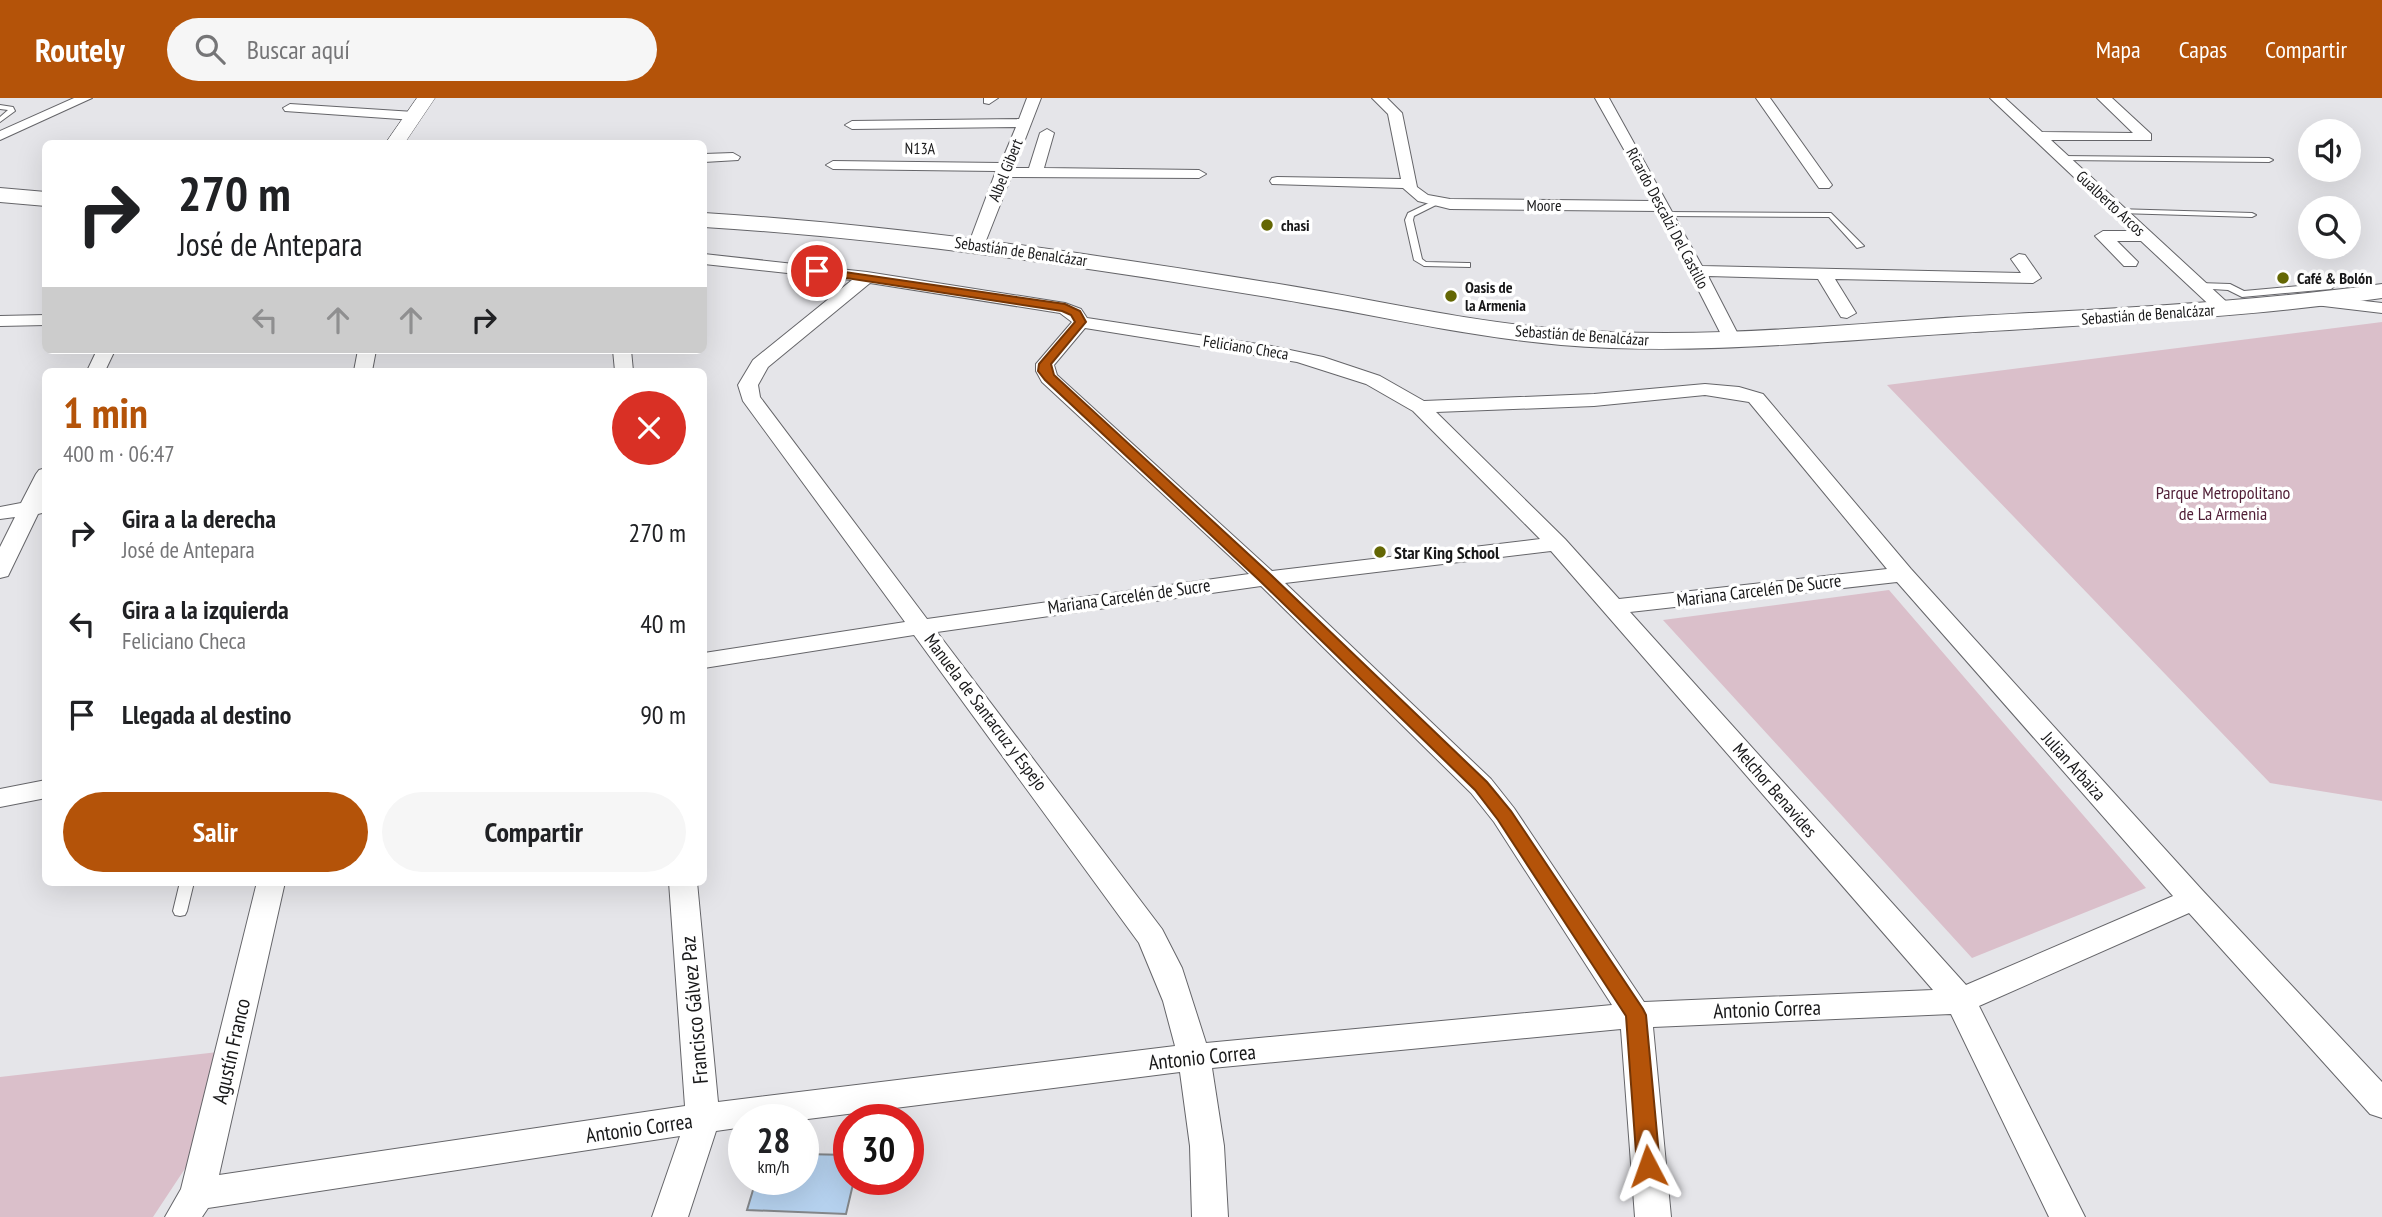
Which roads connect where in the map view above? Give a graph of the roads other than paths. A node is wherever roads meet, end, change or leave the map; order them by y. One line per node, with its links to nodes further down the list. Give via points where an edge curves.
1 (85, 98): 15 (street)
2 (426, 98): 11 (street)
3 (1034, 98): 13 (street, Albel Gibert)
4 (1379, 98): 28 (street, via 1395,113)
5 (1602, 98): 33 (street, Ricardo Descalzi Del Castillo)
6 (1763, 98): 29 (street)
7 (1997, 98): 17 (street, Gualberto Arcos)
8 (2104, 98): 17 (street, via 2146,137)
9 (0, 107): 12 (lane, via 12,111)
10 (290, 108): 11 (street)
11 (414, 116): 18 (street)
12 (0, 120)
13 (1024, 123): 14 (street); 24 (street, Albel Gibert)
14 (852, 125)
15 (4, 132)
16 (1047, 133): 25 (street)
17 (2039, 136): 21 (street, Gualberto Arcos)
18 (397, 140)
19 (733, 157): 20 (street)
20 (707, 158)
21 (2063, 158): 22 (lane); 34 (street, Gualberto Arcos)
22 (2269, 160)
23 (833, 165): 24 (street, N13A)
24 (1004, 170): 25 (street, N13A); 38 (street, Albel Gibert)
25 (1035, 173): 26 (street, N13A)
26 (1199, 174)
27 (1277, 181): 28 (street)
28 (1411, 184): 32 (street, via 1413,191)
29 (1824, 185)
30 (0, 195): 31 (main road)
31 (42, 199)
32 (1432, 201): 33 (street, Moore); 43 (lane, via 1409,220 1418,260)
33 (1665, 210): 39 (lane, via 1831,215); 44 (street, Ricardo Descalzi Del Castillo)
34 (2119, 211): 35 (lane); 37 (street, Gualberto Arcos)
35 (2252, 215)
36 (707, 220): 38 (main road, Sebastián de Benalcázar)
37 (2145, 236): 42 (street, via 2103,236); 47 (street, Gualberto Arcos)
38 (977, 243): 56 (main road, Sebastián de Benalcázar, via 1557,337)
39 (1860, 246)
40 (2019, 258): 45 (street, via 2033,278)
41 (707, 259): 46 (street, Feliciano Checa)
42 (2130, 262)
43 (1467, 265)
44 (1696, 271): 45 (street); 56 (street, Ricardo Descalzi Del Castillo)
45 (1824, 274): 52 (street)
46 (867, 277): 55 (street, Feliciano Checa, via 1065,308 1076,313); 66 (street, Manuela de Santacruz y Espejo, via 760,364 748,385 750,397)
47 (2199, 286): 49 (lane, via 2230,288 2242,294); 51 (street, Gualberto Arcos)
48 (2382, 291): 49 (main road, Sebastián de Benalcázar)
49 (2326, 293): 50 (street); 51 (main road, Sebastián de Benalcázar)
50 (2382, 308)
51 (2224, 309): 56 (main road, Sebastián de Benalcázar)
52 (1847, 313)
53 (42, 320): 54 (street)
54 (0, 321)
55 (1080, 322): 57 (street, Feliciano Checa, via 1307,357 1362,375); 64 (street, via 1045,364 1049,377)
56 (1732, 340)
57 (1420, 407): 61 (street, Melchor Benavides); 63 (street, Julian Arbaiza, via 1608,399 1701,388 1756,398)
58 (42, 489): 59 (street)
59 (37, 507): 60 (street); 62 (street)
60 (0, 513)
61 (1557, 544): 64 (street, Mariana Carcelén de Sucre); 65 (street, Melchor Benavides)
62 (0, 571)
63 (1903, 574): 65 (street, Mariana Carcelén De Sucre); 73 (street, Julian Arbaiza)
64 (1265, 577): 66 (street, Mariana Carcelén de Sucre); 76 (street, via 1493,800)
65 (1614, 607): 75 (street, Melchor Benavides)
66 (921, 625): 67 (street, Mariana Carcelén de Sucre); 77 (street, Manuela de Santacruz y Espejo, via 1152,937 1164,959)
67 (707, 661)
68 (42, 790): 69 (street)
69 (0, 798)
70 (186, 886): 74 (lane)
71 (270, 886): 80 (street, Agustín Franco)
72 (683, 886): 79 (street, Francisco Gálvez Paz)
73 (2193, 899): 75 (street, Antonio Correa); 78 (street, Julian Arbaiza)
74 (180, 911)
75 (1961, 1001): 76 (street, Antonio Correa); 84 (street, Melchor Benavides)
76 (1636, 1015): 77 (street, Antonio Correa); 83 (street)
77 (1194, 1057): 79 (street, Antonio Correa); 82 (street, Manuela de Santacruz y Espejo, via 1210,1162)
78 (2382, 1104)
79 (703, 1118): 80 (street, Antonio Correa); 81 (street, Francisco Gálvez Paz)
80 (190, 1205)
81 (670, 1217)
82 (1210, 1217)
83 (1653, 1217)
84 (2067, 1217)

